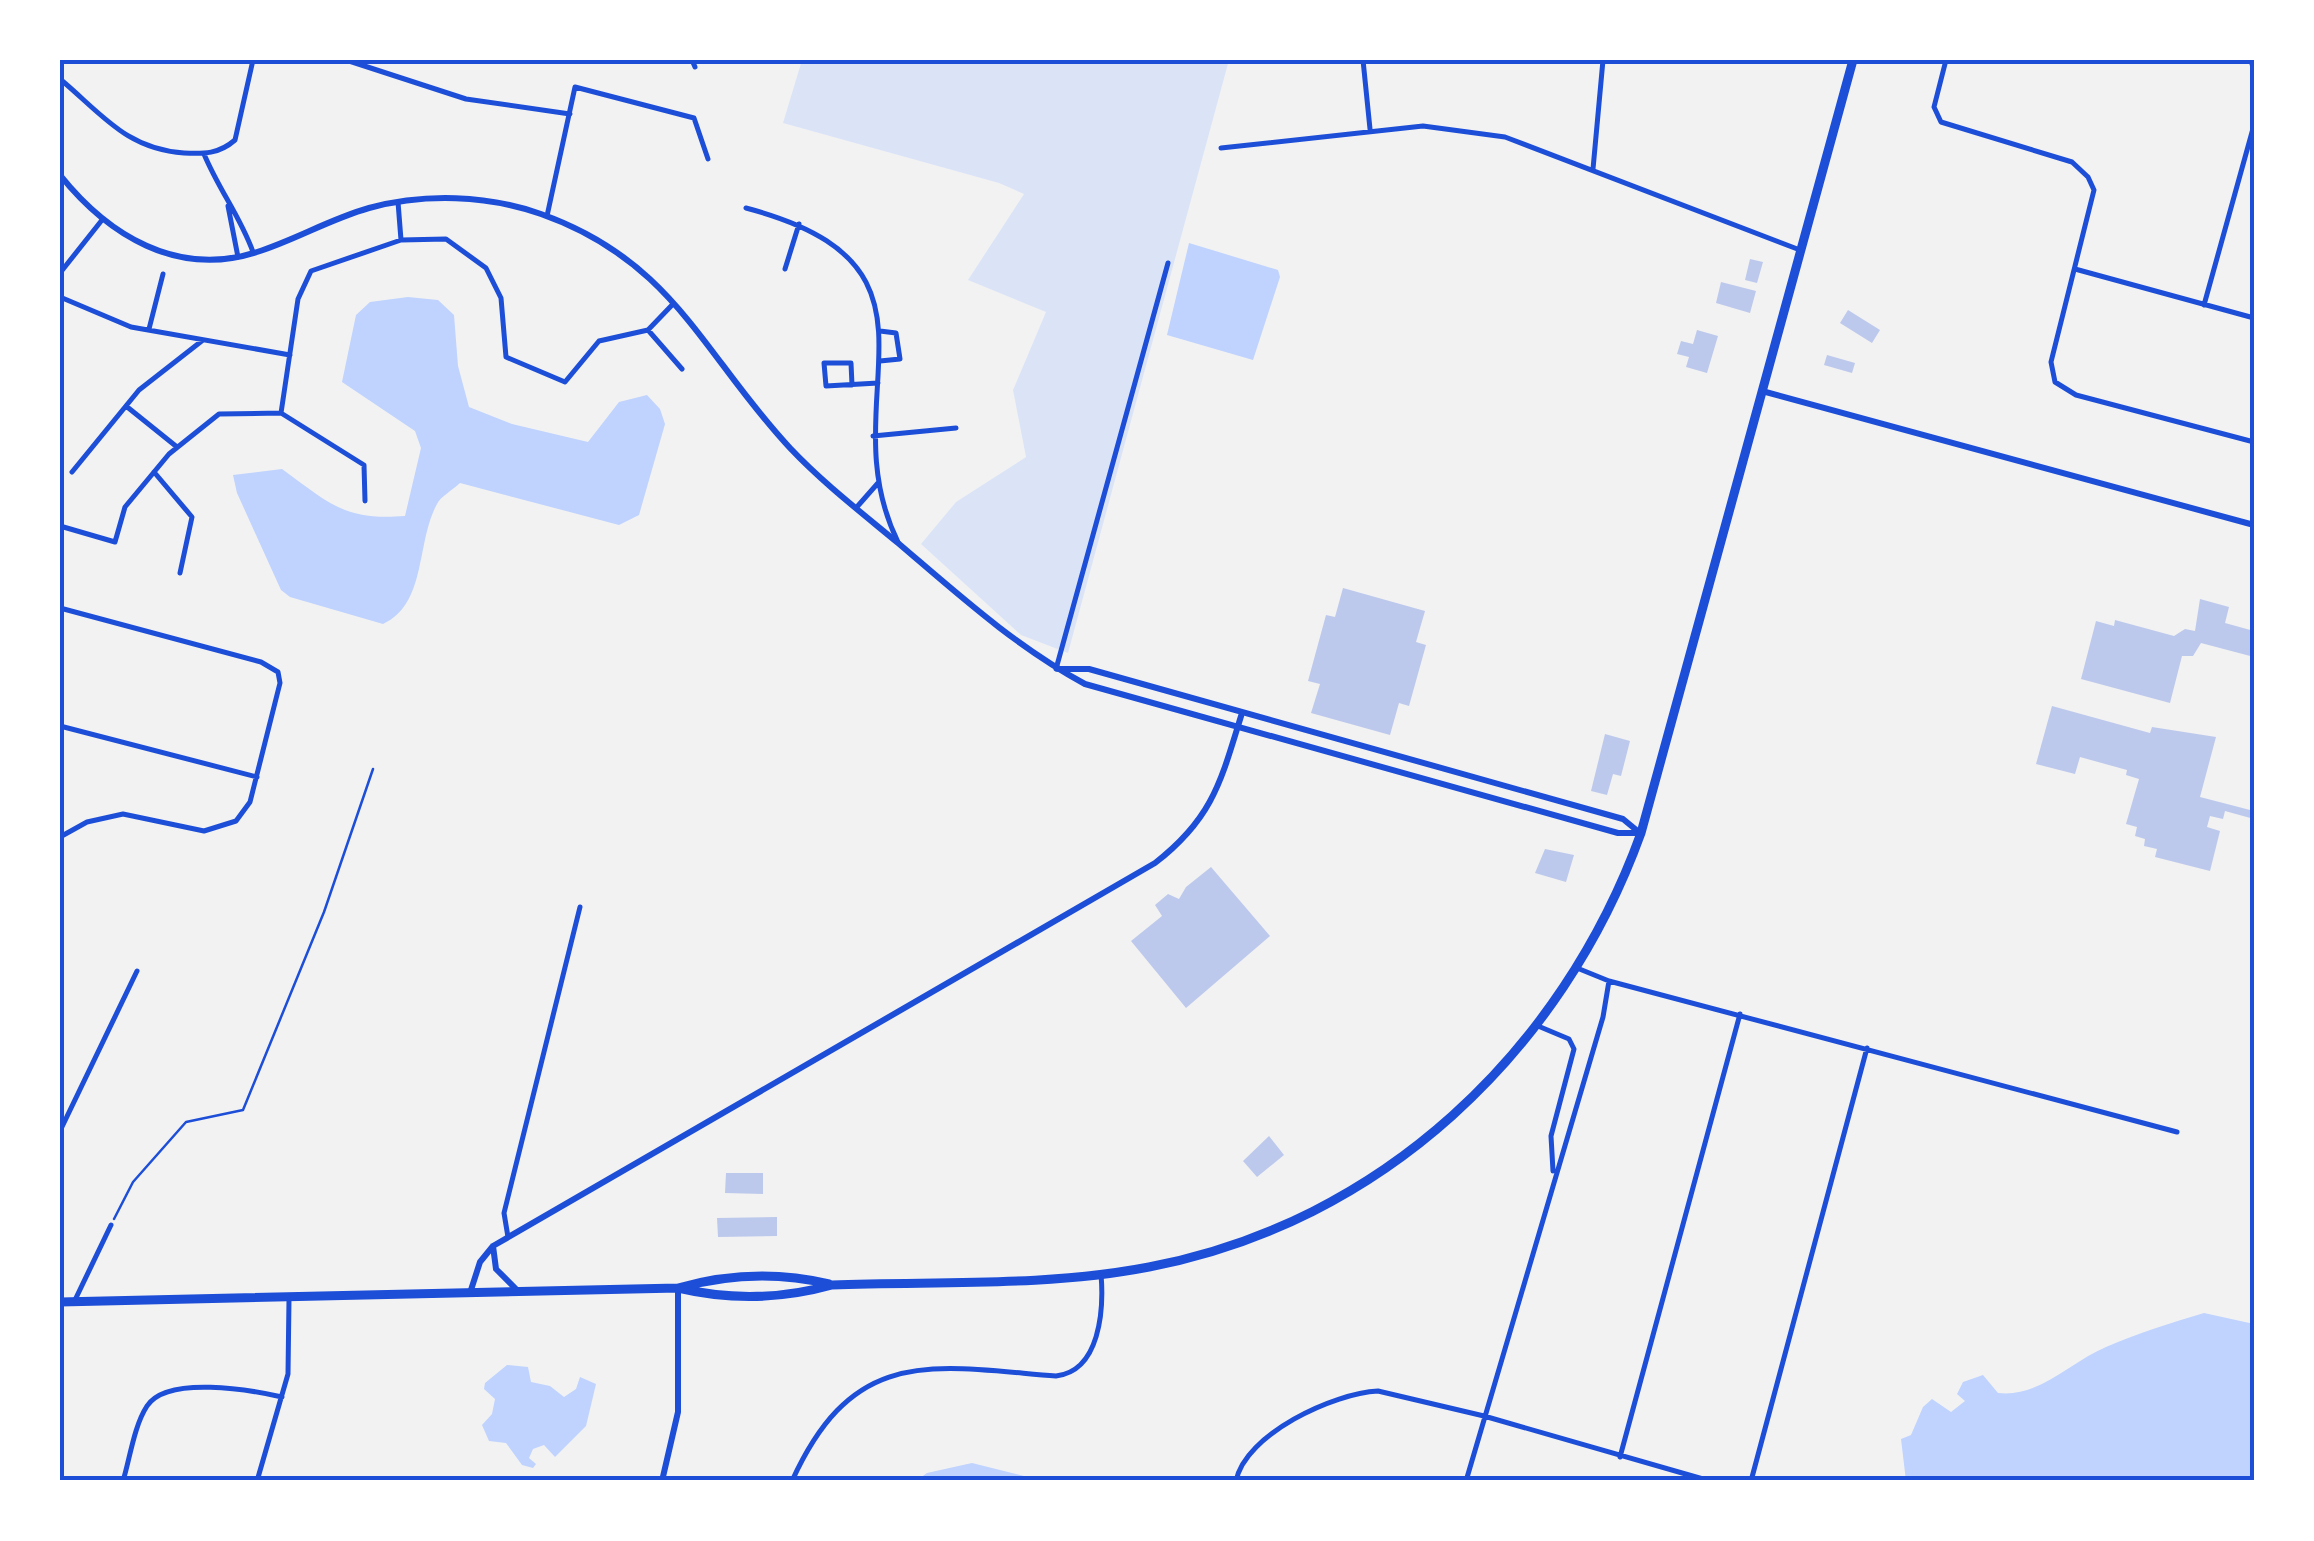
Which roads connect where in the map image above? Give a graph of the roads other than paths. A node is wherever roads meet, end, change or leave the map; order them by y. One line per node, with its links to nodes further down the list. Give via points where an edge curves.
1 (254, 60): 14 (street, via 235,140)
2 (346, 60): 10 (street, via 466,99)
3 (1363, 60): 12 (street)
4 (1603, 60): 16 (street)
5 (1853, 60): 25 (main road)
6 (1946, 60): 30 (street, via 1936,114 1951,128 2072,162 2088,177 2094,204)
7 (2251, 60): 8 (street)
8 (2254, 72)
9 (60, 80): 14 (street, via 132,142)
10 (570, 114): 15 (street, via 575,87 686,114 694,118); 21 (street)
11 (2254, 125): 35 (street)
12 (1370, 129): 13 (street); 16 (street, via 1423,126 1505,137)
13 (1221, 148)
14 (204, 154): 19 (street)
15 (708, 159)
16 (1593, 169): 25 (street)
17 (60, 175): 22 (street)
18 (398, 202): 21 (street, via 466,198); 24 (street); 26 (street, via 332,220)
19 (228, 206): 26 (street, via 238,212); 27 (street)
20 (746, 208): 23 (street)
21 (547, 216): 34 (street, via 615,250)
22 (102, 220): 27 (street, via 176,258); 31 (street)
23 (799, 224): 29 (street); 39 (street, via 843,249 864,275)
24 (401, 240): 38 (street, via 446,239 486,268 501,298 506,357 565,382 599,340); 41 (street, via 312,271 298,299)
25 (1801, 250): 46 (main road)
26 (254, 254): 27 (street)
27 (238, 257)
28 (1168, 263): 63 (street)
29 (785, 269)
30 (2075, 269): 35 (street); 51 (street, via 2051,362 2055,382 2076,395)
31 (60, 273)
32 (163, 274): 37 (street)
33 (60, 297): 37 (street)
34 (676, 302): 38 (street); 57 (street, via 791,450)
35 (2204, 305): 36 (street)
36 (2254, 318)
37 (149, 330): 40 (street)
38 (648, 330): 43 (street)
39 (880, 331): 42 (street); 42 (street, via 896,334 900,358)
40 (203, 340): 41 (street); 47 (street)
41 (290, 355): 48 (street)
42 (880, 361): 44 (street)
43 (682, 369)
44 (878, 383): 45 (street); 50 (street)
45 (852, 385): 45 (street, via 826,386 824,363 845,360 853,366)
46 (1762, 391): 58 (street); 68 (main road)
47 (126, 406): 52 (street); 53 (street)
48 (281, 413): 52 (street, via 219,414); 56 (street, via 364,465)
49 (956, 428): 50 (street)
50 (873, 436): 55 (street)
51 (2254, 442)
52 (178, 446): 54 (street)
53 (72, 472)
54 (154, 472): 59 (street, via 125,507 115,542); 61 (street, via 192,517)
55 (878, 483): 57 (street); 60 (street)
56 (364, 501)
57 (856, 508): 60 (street)
58 (2254, 524)
59 (60, 526)
60 (900, 545): 63 (street, via 982,617)
61 (180, 573)
62 (60, 608): 67 (street, via 278,672 280,696)
63 (1056, 669): 64 (street, via 1089,670); 66 (street, via 1085,684)
64 (1242, 713): 66 (street); 68 (street, via 1623,820)
65 (60, 726): 67 (street)
66 (1238, 727): 68 (street); 81 (street, via 1201,822 1155,863)
67 (257, 776): 69 (street, via 245,812 217,830 123,814)
68 (1641, 834): 71 (main road)
69 (60, 837)
70 (580, 907): 81 (street, via 504,1213)
71 (1577, 968): 73 (street); 75 (main road)
72 (136, 971): 77 (street)
73 (1610, 981): 74 (street); 79 (street)
74 (1740, 1014): 76 (street); 93 (street)
75 (1538, 1026): 79 (street, via 1570,1039 1574,1048 1551,1136); 83 (main road, via 1444,1125 1332,1202 1213,1250)
76 (1867, 1048): 78 (street); 101 (street)
77 (60, 1131)
78 (2176, 1132)
79 (1554, 1174): 92 (street)
80 (111, 1225): 90 (street)
81 (508, 1237): 82 (street)
82 (493, 1246): 86 (street, via 496,1269); 87 (street)
83 (1101, 1274): 84 (main road); 97 (street, via 1102,1309 1079,1369 1056,1376 910,1368 842,1406 820,1429)
84 (832, 1285): 85 (main road, via 795,1276 716,1278); 85 (main road, via 798,1295 715,1297)
85 (678, 1288): 86 (main road); 96 (street, via 678,1412)
86 (519, 1292): 87 (main road)
87 (470, 1293): 88 (main road)
88 (290, 1299): 90 (main road); 91 (street)
89 (60, 1302): 90 (main road)
90 (74, 1302)
91 (282, 1398): 94 (street, via 245,1388 178,1389 156,1396 144,1412); 95 (street)
92 (1484, 1416): 93 (street); 98 (street, via 1398,1394 1361,1392 1256,1442); 99 (street)
93 (1620, 1457): 100 (street)
94 (123, 1481)
95 (257, 1481)
96 (662, 1481)
97 (792, 1481)
98 (1236, 1481)
99 (1466, 1481)
100 (1710, 1481)
101 (1751, 1481)

